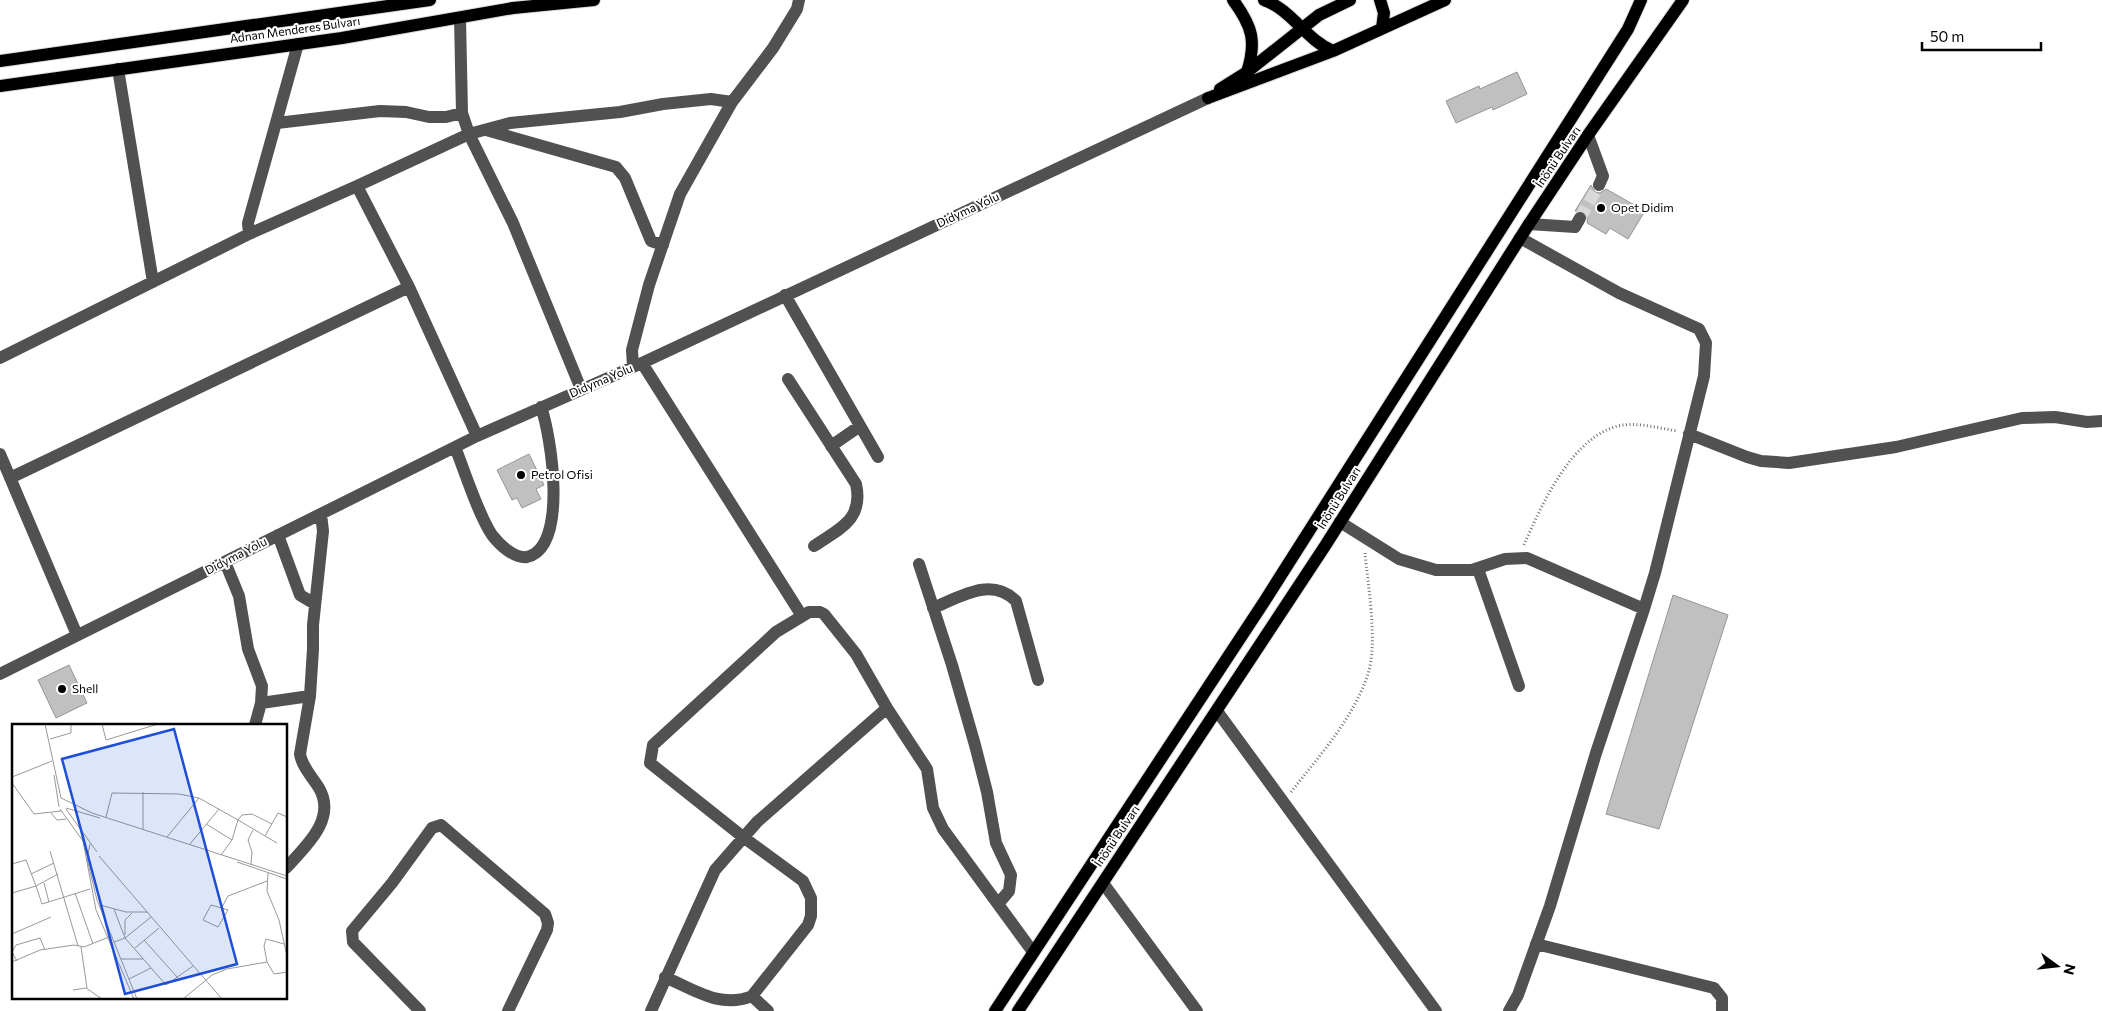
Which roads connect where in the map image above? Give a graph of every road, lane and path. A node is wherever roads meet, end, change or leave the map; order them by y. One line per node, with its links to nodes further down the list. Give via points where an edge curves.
1 (430, 0): 19 (main road, Adnan Menderes Bulvarı)
2 (594, 0): 12 (main road, Adnan Menderes Bulvarı)
3 (799, 0): 24 (street, via 797,9 773,48)
4 (1233, 0): 21 (main road, via 1254,41)
5 (1264, 0): 14 (main road)
6 (1350, 0): 14 (main road, via 1319,15)
7 (1380, 0): 15 (main road, via 1384,13)
8 (1446, 0): 15 (main road)
9 (1630, 0): 16 (main road)
10 (1641, 0): 16 (main road, İnönü Bulvarı)
11 (1683, 0): 29 (main road, İnönü Bulvarı)
12 (512, 4): 13 (main road, Adnan Menderes Bulvarı)
13 (460, 18): 17 (main road, Adnan Menderes Bulvarı); 25 (street)
14 (1302, 28): 18 (main road, via 1318,44); 21 (main road)
15 (1382, 28): 18 (main road)
16 (1628, 29): 82 (main road, İnönü Bulvarı, via 1264,602)
17 (298, 44): 20 (main road, Adnan Menderes Bulvarı); 26 (street)
18 (1333, 51): 23 (main road)
19 (0, 61)
20 (118, 68): 22 (main road, Adnan Menderes Bulvarı); 37 (street)
21 (1247, 72): 23 (main road)
22 (0, 86)
23 (1208, 98): 39 (street, Didyma Yolu)
24 (732, 102): 27 (street, via 711,99 663,104 620,112 510,123); 36 (street, via 680,194)
25 (462, 113): 26 (street, via 429,117 380,111); 28 (street)
26 (277, 123): 34 (street, via 248,223)
27 (486, 130): 28 (street); 36 (street, via 616,167 625,178 651,241)
28 (469, 134): 31 (street); 43 (street, via 514,223)
29 (1588, 135): 30 (street, via 1604,176); 33 (main road, İnönü Bulvarı)
30 (1599, 185)
31 (357, 186): 34 (street); 38 (street)
32 (1580, 218): 33 (street, via 1575,227)
33 (1529, 224): 35 (main road, İnönü Bulvarı)
34 (249, 234): 37 (street)
35 (1520, 238): 47 (street, via 1619,293 1699,329 1706,343 1704,376); 55 (main road, İnönü Bulvarı)
36 (663, 245): 41 (street, via 632,350)
37 (152, 282): 40 (street)
38 (409, 287): 48 (street); 53 (street)
39 (785, 295): 41 (street, Didyma Yolu); 46 (street)
40 (0, 358)
41 (637, 365): 43 (street, Didyma Yolu); 66 (street)
42 (788, 379): 49 (street)
43 (581, 389): 44 (street, Didyma Yolu)
44 (541, 407): 48 (street, Didyma Yolu); 50 (street, via 550,439 553,500 546,536 540,548 531,555 516,555 493,535)
45 (2102, 422): 47 (street, via 2055,417 2022,418 1896,447 1789,463 1747,457)
46 (860, 426): 49 (street); 52 (street)
47 (1689, 434): 59 (path, via 1632,424 1599,433 1582,447 1558,478 1535,520); 65 (street)
48 (477, 436): 50 (street, Didyma Yolu)
49 (831, 446): 58 (street, via 856,484 858,502 850,521)
50 (455, 447): 54 (street, Didyma Yolu)
51 (0, 454): 53 (street)
52 (878, 457)
53 (10, 478): 67 (street)
54 (321, 514): 56 (street, Didyma Yolu); 63 (street)
55 (1340, 522): 57 (street); 74 (main road, İnönü Bulvarı)
56 (278, 535): 60 (street, Didyma Yolu); 63 (street, via 300,595)
57 (1364, 537): 62 (street, via 1399,559 1436,570); 76 (path, via 1373,632 1368,673 1348,718)
58 (814, 546)
59 (1520, 559): 62 (street, via 1505,559); 65 (street, via 1527,558)
60 (225, 562): 67 (street, Didyma Yolu); 72 (street, via 239,596 248,649 262,686)
61 (919, 564): 64 (street)
62 (1478, 568): 70 (street)
63 (315, 604): 71 (street)
64 (934, 608): 69 (street, via 979,589 1002,590 1010,595 1016,601); 80 (street, via 975,745 996,843 1011,875 1009,891)
65 (1644, 609): 81 (street)
66 (802, 616): 73 (street, via 815,611 824,614 856,654); 77 (street, via 776,632 653,744 650,763)
67 (77, 636): 68 (street, Didyma Yolu)
68 (0, 674)
69 (1038, 680)
70 (1519, 686)
71 (310, 696): 72 (street); 78 (street, via 300,754 301,761 322,793 325,812 318,831)
72 (261, 703): 75 (street)
73 (887, 708): 77 (street, via 756,822); 80 (street, via 927,769 933,808 942,829)
74 (1217, 710): 76 (street); 79 (main road, İnönü Bulvarı)
75 (256, 724)
76 (1283, 802): 92 (street)
77 (742, 838): 83 (street, via 715,870); 84 (street, via 803,881 812,907 808,925)
78 (288, 866)
79 (1103, 882): 90 (main road, İnönü Bulvarı); 91 (street)
80 (998, 904): 82 (street)
81 (1536, 944): 93 (street); 94 (street, via 1714,988 1722,998)
82 (1033, 952): 89 (main road, İnönü Bulvarı)
83 (666, 977): 84 (street, via 716,999 733,1001); 87 (street)
84 (752, 996): 88 (street)
85 (510, 1010): 86 (street, via 547,930 548,918 441,825 432,828 352,931 353,942)
86 (420, 1011)
87 (651, 1011)
88 (768, 1011)
89 (994, 1011)
90 (1018, 1011)
91 (1197, 1011)
92 (1436, 1011)
93 (1509, 1011)
94 (1722, 1011)

